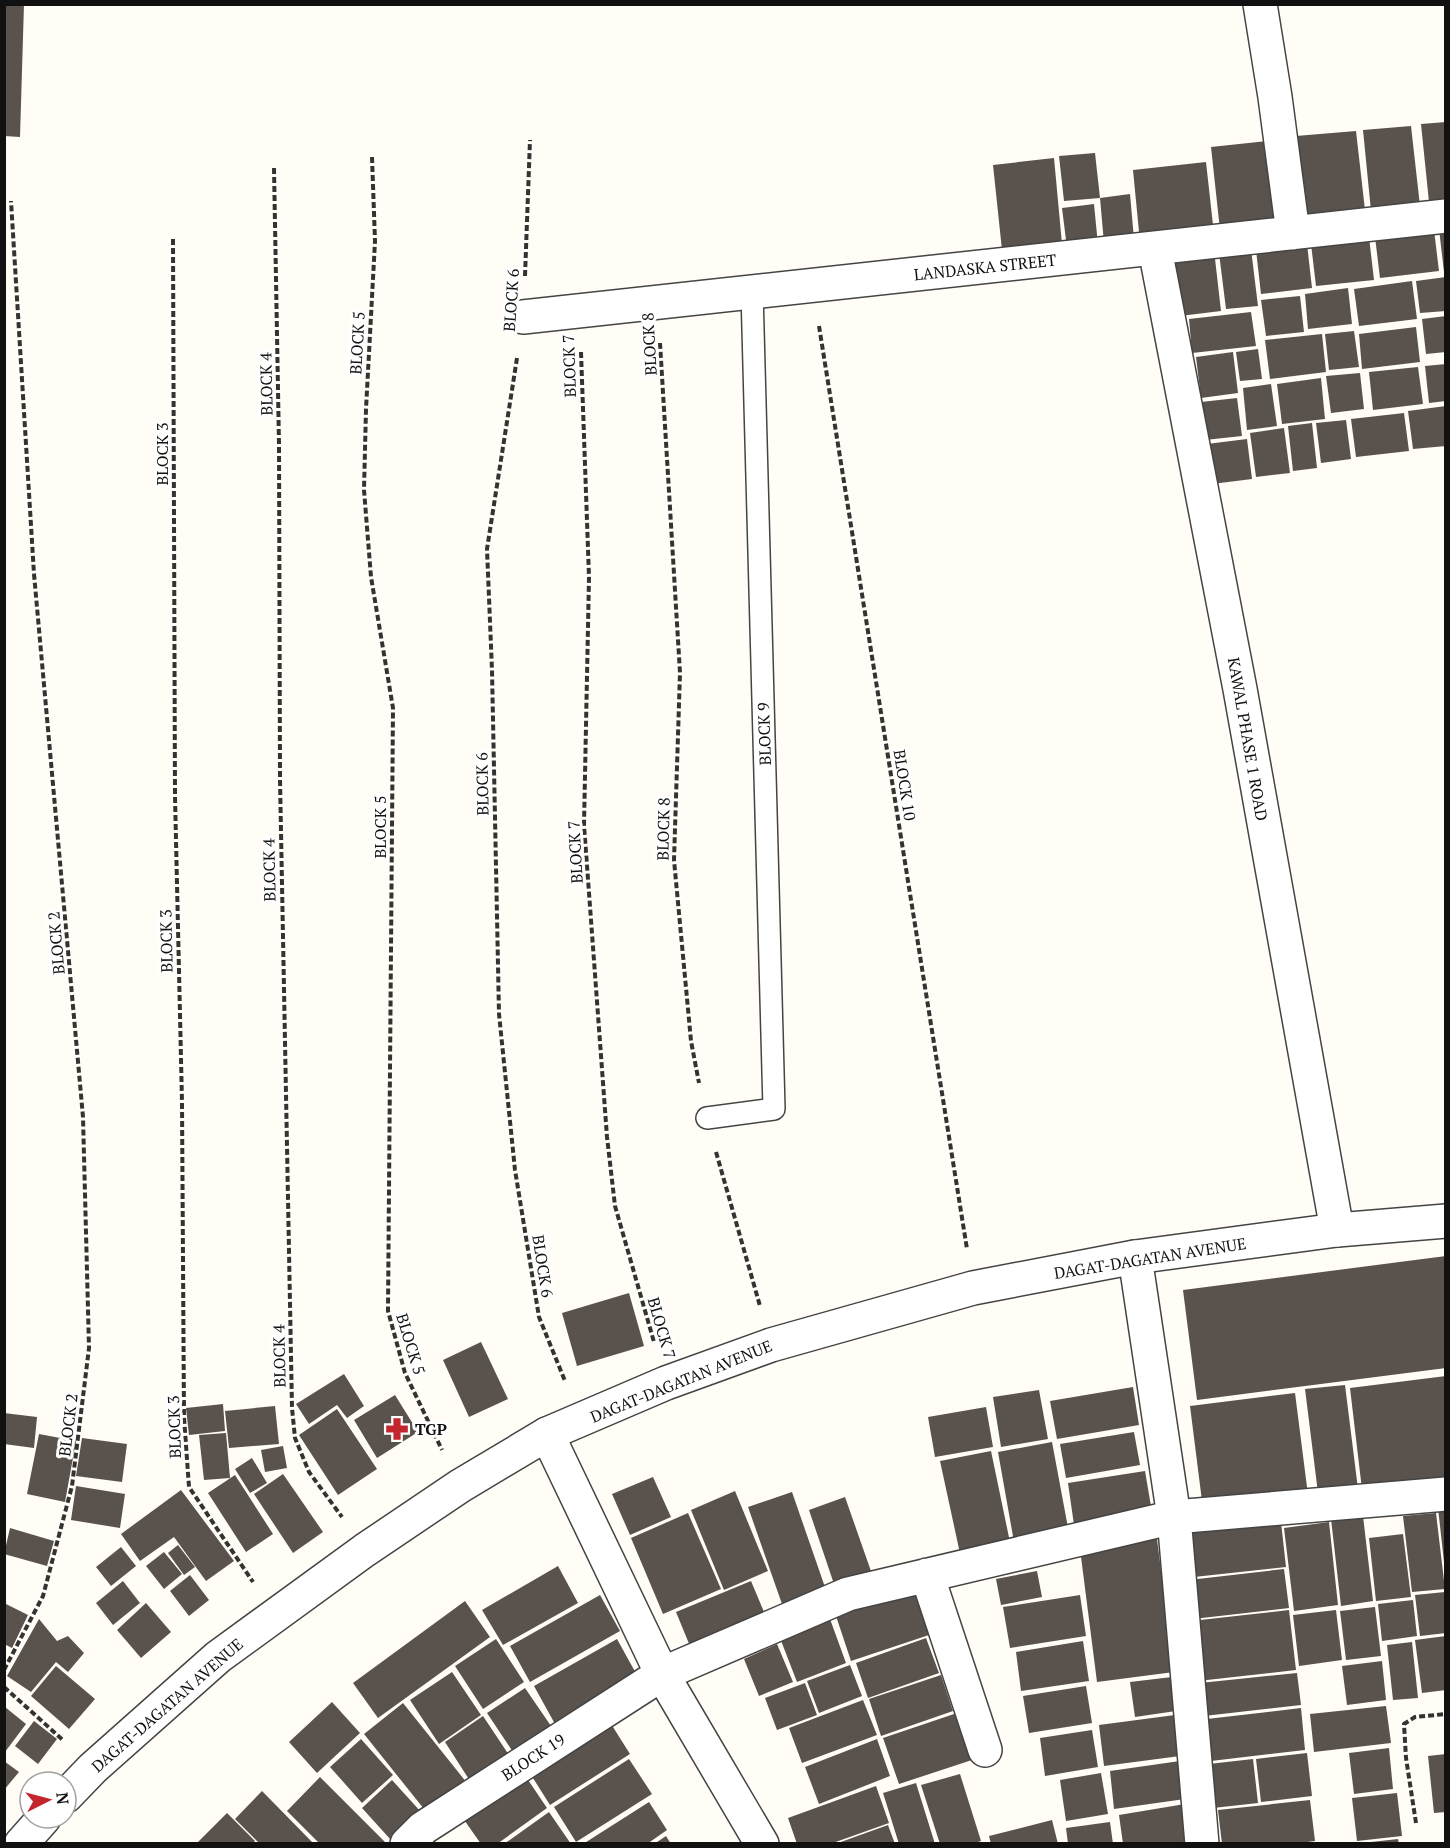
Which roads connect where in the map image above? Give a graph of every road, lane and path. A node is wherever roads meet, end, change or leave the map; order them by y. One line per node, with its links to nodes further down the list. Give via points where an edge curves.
1 (1260, 4): 7 (street)
2 (530, 140): 14 (path, BLOCK 6)
3 (372, 157): 24 (path, BLOCK 5, via 375,241 364,490 371,578 393,708 388,1311 405,1373)
4 (274, 168): 27 (path, BLOCK 4, via 279,779 292,1408 295,1438 309,1472)
5 (11, 201): 30 (path, BLOCK 2, via 34,574 83,1117 89,1348 72,1486 43,1596)
6 (1446, 216): 7 (street, LANDASKA STREET)
7 (1293, 233): 9 (street, LANDASKA STREET)
8 (173, 239): 29 (path, BLOCK 3, via 175,796 184,1417 189,1487)
9 (1155, 249): 10 (street, LANDASKA STREET); 17 (street, KAWAL PHASE 1 ROAD, via 1242,701)
10 (812, 285): 11 (street, LANDASKA STREET); 19 (path, BLOCK 10)
11 (752, 292): 12 (street, LANDASKA STREET); 15 (lane, BLOCK 9, via 774,1109)
12 (658, 302): 13 (street, LANDASKA STREET); 15 (path, BLOCK 8, via 680,673 674,860 691,1041)
13 (579, 311): 14 (street, LANDASKA STREET); 21 (path, BLOCK 7, via 589,577 584,825 607,1137 615,1206)
14 (524, 317): 22 (path, BLOCK 6, via 487,549 499,1014 515,1170 539,1317)
15 (706, 1118): 20 (path, BLOCK 8)
16 (1446, 1221): 17 (street, DAGAT-DAGATAN AVENUE)
17 (1337, 1230): 18 (street, DAGAT-DAGATAN AVENUE)
18 (1135, 1257): 19 (street, DAGAT-DAGATAN AVENUE); 26 (street)
19 (974, 1288): 20 (street, DAGAT-DAGATAN AVENUE)
20 (771, 1345): 21 (street, DAGAT-DAGATAN AVENUE)
21 (666, 1383): 22 (street, DAGAT-DAGATAN AVENUE)
22 (580, 1421): 23 (street, DAGAT-DAGATAN AVENUE)
23 (547, 1434): 24 (street, DAGAT-DAGATAN AVENUE); 31 (street)
24 (460, 1486): 27 (street, DAGAT-DAGATAN AVENUE)
25 (1446, 1494): 26 (street, BLOCK 19)
26 (1174, 1517): 28 (street, BLOCK 19); 40 (street)
27 (365, 1550): 29 (street, DAGAT-DAGATAN AVENUE)
28 (927, 1575): 31 (street, BLOCK 19, via 848,1594); 34 (street)
29 (275, 1615): 35 (street, DAGAT-DAGATAN AVENUE, via 218,1657)
30 (4, 1670)
31 (662, 1674): 38 (street, BLOCK 19, via 423,1828); 39 (street)
32 (4, 1686): 35 (path)
33 (1446, 1714): 37 (path, via 1415,1717 1404,1724)
34 (985, 1750)
35 (93, 1768): 36 (street, DAGAT-DAGATAN AVENUE)
36 (78, 1784)
37 (1416, 1823)
38 (407, 1844)
39 (762, 1844)
40 (1202, 1844)

